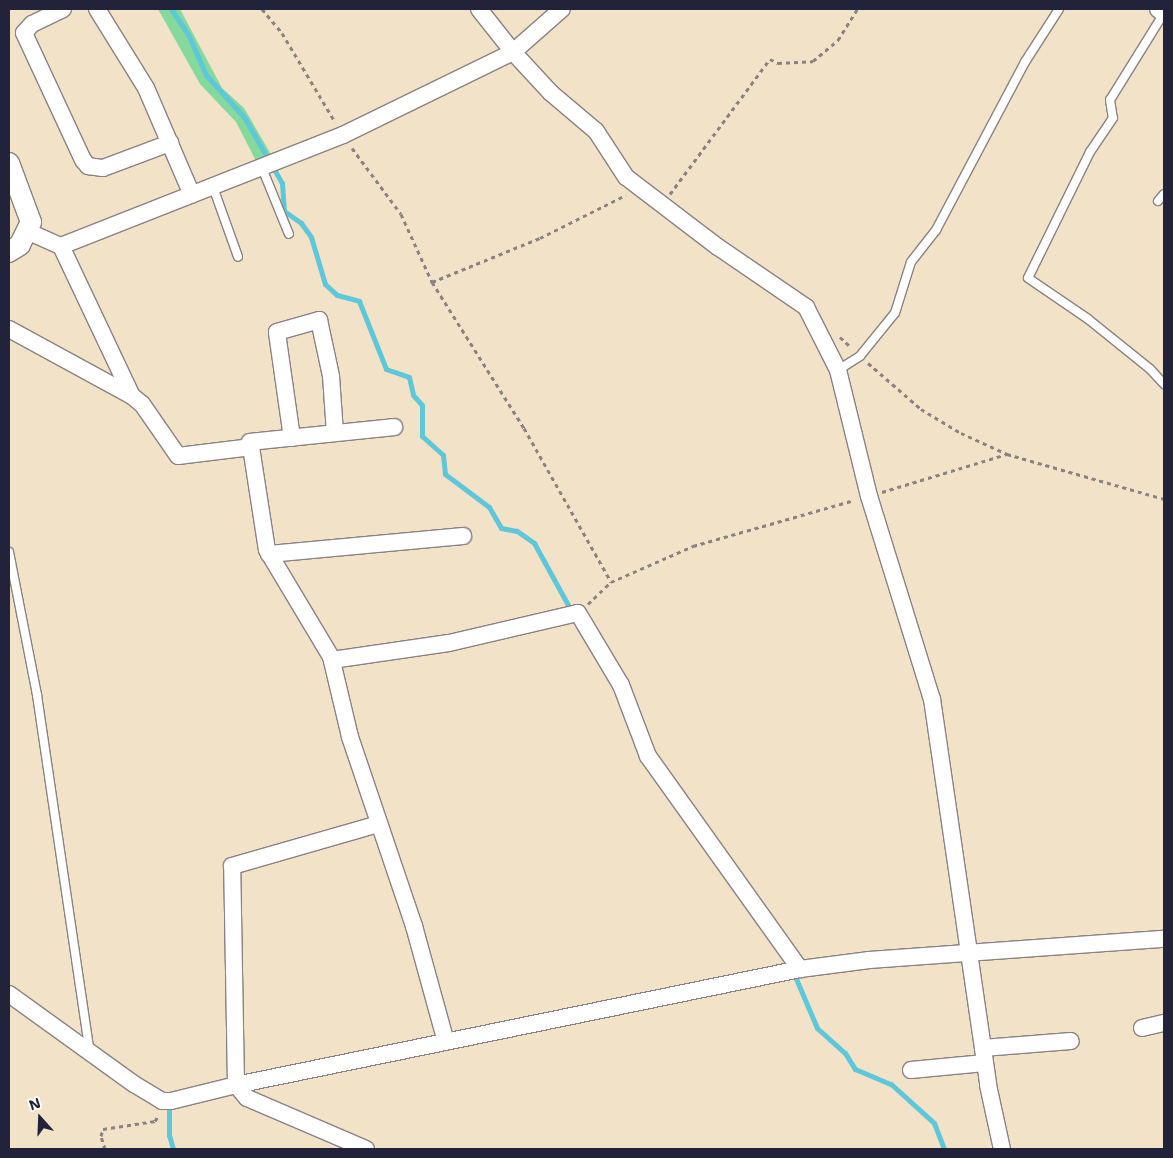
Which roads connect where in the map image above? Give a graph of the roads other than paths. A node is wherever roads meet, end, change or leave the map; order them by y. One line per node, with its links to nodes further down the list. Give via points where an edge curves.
1 (97, 9): 9 (street, via 146,88)
2 (479, 9): 8 (street)
3 (562, 9): 8 (street)
4 (1059, 9): 22 (lane, via 1024,62 936,230 911,262 895,313 860,356)
5 (1158, 9): 7 (street)
6 (57, 10): 9 (street, via 32,24 24,33 88,166 103,168)
7 (1164, 14): 23 (lane, via 1110,100 1112,118 1090,152 1028,278 1088,319 1150,368)
8 (513, 52): 11 (street, via 343,135); 22 (street, via 551,93 596,131 626,177 806,307)
9 (170, 143): 14 (street)
10 (9, 163): 16 (street, via 29,211)
11 (262, 168): 12 (street); 17 (lane)
12 (212, 187): 14 (street); 20 (lane)
13 (1164, 194): 15 (lane)
14 (192, 195): 18 (street)
15 (1158, 201)
16 (29, 232): 18 (street); 19 (street, via 20,245)
17 (289, 234)
18 (61, 246): 24 (street)
19 (9, 252)
20 (238, 257)
21 (9, 329): 24 (street)
22 (838, 370): 35 (street, via 869,496 932,700)
23 (1164, 384)
24 (132, 396): 28 (street, via 142,404 178,456)
25 (394, 427): 26 (street)
26 (335, 433): 27 (street); 27 (street, via 331,376 319,320 277,332)
27 (292, 438): 28 (street, via 250,442)
28 (251, 447): 31 (street)
29 (463, 536): 31 (street)
30 (9, 552): 42 (lane, via 37,695)
31 (269, 554): 32 (street)
32 (332, 660): 33 (street, via 350,737); 36 (street, via 449,643 578,613 621,685 648,756)
33 (378, 824): 41 (street, via 414,926); 45 (street, via 232,866)
34 (1164, 938): 35 (street)
35 (970, 953): 36 (street); 43 (street)
36 (800, 968): 41 (street)
37 (9, 994): 42 (street)
38 (1164, 1023): 39 (street)
39 (1142, 1028)
40 (1071, 1041): 43 (street)
41 (446, 1042): 45 (street)
42 (90, 1051): 45 (street, via 162,1101 186,1099)
43 (984, 1056): 44 (street); 47 (street)
44 (912, 1070)
45 (236, 1085): 46 (street, via 247,1098)
46 (366, 1149)
47 (1002, 1149)

